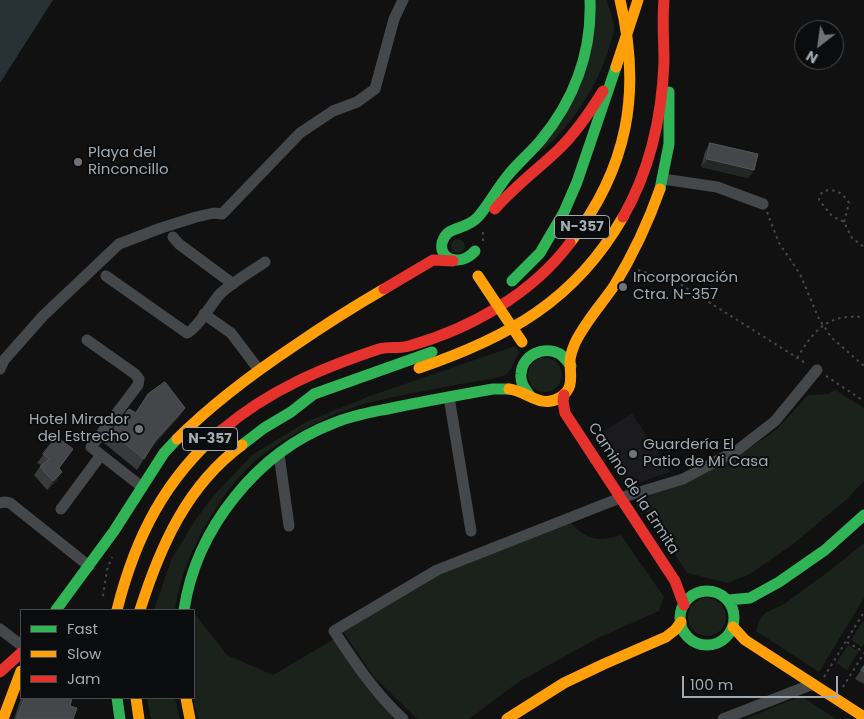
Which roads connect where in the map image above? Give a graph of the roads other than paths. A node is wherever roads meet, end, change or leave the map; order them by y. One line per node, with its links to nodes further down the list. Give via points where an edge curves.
1 (403, 0): 33 (street, via 394,19 375,89 300,133 222,214 196,217 119,244 43,316 4,360)
2 (590, 0): 12 (main road, via 591,22 577,84 538,144 510,173 474,222)
3 (620, 0): 30 (main road, N-357, via 627,27 631,76 623,138 597,203 581,228 563,252 513,298 441,334 404,347)
4 (636, 0): 6 (main road); 8 (main road, bridge)
5 (664, 0): 7 (main road)
6 (641, 29)
7 (664, 54): 9 (main road, via 668,64 670,124); 39 (main road, via 659,114 651,152 638,189 613,236 577,279 524,322 454,356)
8 (616, 67): 14 (main road, via 578,128 560,148 519,182); 23 (main road, via 577,182 548,241 530,265)
9 (663, 179): 10 (street, via 718,187); 32 (main road, via 650,217 625,266 577,338 571,351)
10 (764, 204)
11 (603, 215): 22 (main road, N-357, via 572,259)
12 (460, 228): 14 (main road, via 470,232); 15 (main road, via 446,234)
13 (173, 237): 21 (street)
14 (475, 240): 17 (main road, via 468,259); 19 (main road)
15 (442, 244): 16 (main road); 17 (main road, via 444,254)
16 (434, 260): 17 (main road); 34 (main road, via 346,310)
17 (455, 261): 19 (main road)
18 (265, 262): 21 (street)
19 (476, 274): 31 (main road, bridge)
20 (106, 276): 26 (street, via 185,332 193,330)
21 (233, 284): 26 (street)
22 (529, 300)
23 (484, 302)
24 (470, 310): 27 (main road)
25 (515, 311): 42 (main road, N-357, via 446,347 314,394)
26 (204, 314): 34 (street, via 231,333)
27 (455, 317)
28 (414, 332): 30 (main road)
29 (87, 340): 45 (street, via 137,376 139,382 91,446)
30 (384, 347): 61 (main road, N-357, via 285,387 247,410 204,444 176,476 146,525 127,571)
31 (531, 355): 32 (main road, via 552,350 563,356); 37 (main road, via 524,362 520,374 522,386)
32 (570, 366): 36 (main road, via 571,384)
33 (0, 369)
34 (259, 370): 46 (main road, via 198,417 164,453)
35 (816, 370): 48 (street, via 775,421 739,449 683,478)
36 (564, 395): 40 (main road); 43 (main road, Camino de la Ermita)
37 (530, 396): 38 (main road, via 508,388); 40 (main road)
38 (449, 397): 44 (main road, via 347,418 323,427); 53 (street)
39 (337, 398)
40 (547, 402): 43 (main road, Camino de la Ermita)
41 (315, 407): 42 (main road)
42 (291, 412): 62 (main road, N-357, via 236,449 193,496 160,552)
43 (565, 413): 48 (main road, Camino de la Ermita)
44 (280, 454): 52 (street); 63 (main road, via 240,490 215,526 192,576)
45 (101, 455): 46 (street); 50 (street)
46 (142, 486): 54 (main road)
47 (0, 496): 49 (street)
48 (620, 498): 55 (main road, Camino de la Ermita); 86 (street, via 437,570 334,631 365,678)
49 (5, 503): 54 (street)
50 (61, 509)
51 (864, 515): 57 (main road, via 825,550)
52 (288, 526)
53 (471, 531)
54 (89, 566): 60 (main road)
55 (675, 581): 56 (main road, Camino de la Ermita); 59 (main road, Camino de la Ermita)
56 (694, 594): 58 (main road, via 714,592); 59 (main road)
57 (750, 598): 58 (main road); 64 (main road)
58 (728, 600): 64 (main road)
59 (684, 605): 65 (main road)
60 (57, 609)
61 (117, 609)
62 (140, 609)
63 (184, 609)
64 (734, 614): 66 (main road)
65 (680, 622): 68 (main road); 69 (main road)
66 (733, 627): 70 (main road); 71 (main road)
67 (0, 629): 72 (street)
68 (666, 637): 69 (main road); 87 (main road, via 582,672)
69 (690, 638): 70 (main road, via 708,645)
70 (726, 638): 71 (main road)
71 (745, 640): 76 (main road)
72 (20, 644)
73 (20, 653): 74 (main road)
74 (1, 670): 77 (main road, via 8,679)
75 (20, 674): 77 (main road)
76 (816, 686): 81 (main road); 88 (street)
77 (11, 694): 82 (main road)
78 (117, 699): 83 (main road)
79 (136, 699): 84 (main road)
80 (186, 699): 85 (main road)
81 (864, 717)
82 (3, 719)
83 (120, 719)
84 (139, 719)
85 (190, 719)
86 (403, 719)
87 (507, 719)
88 (723, 719)

